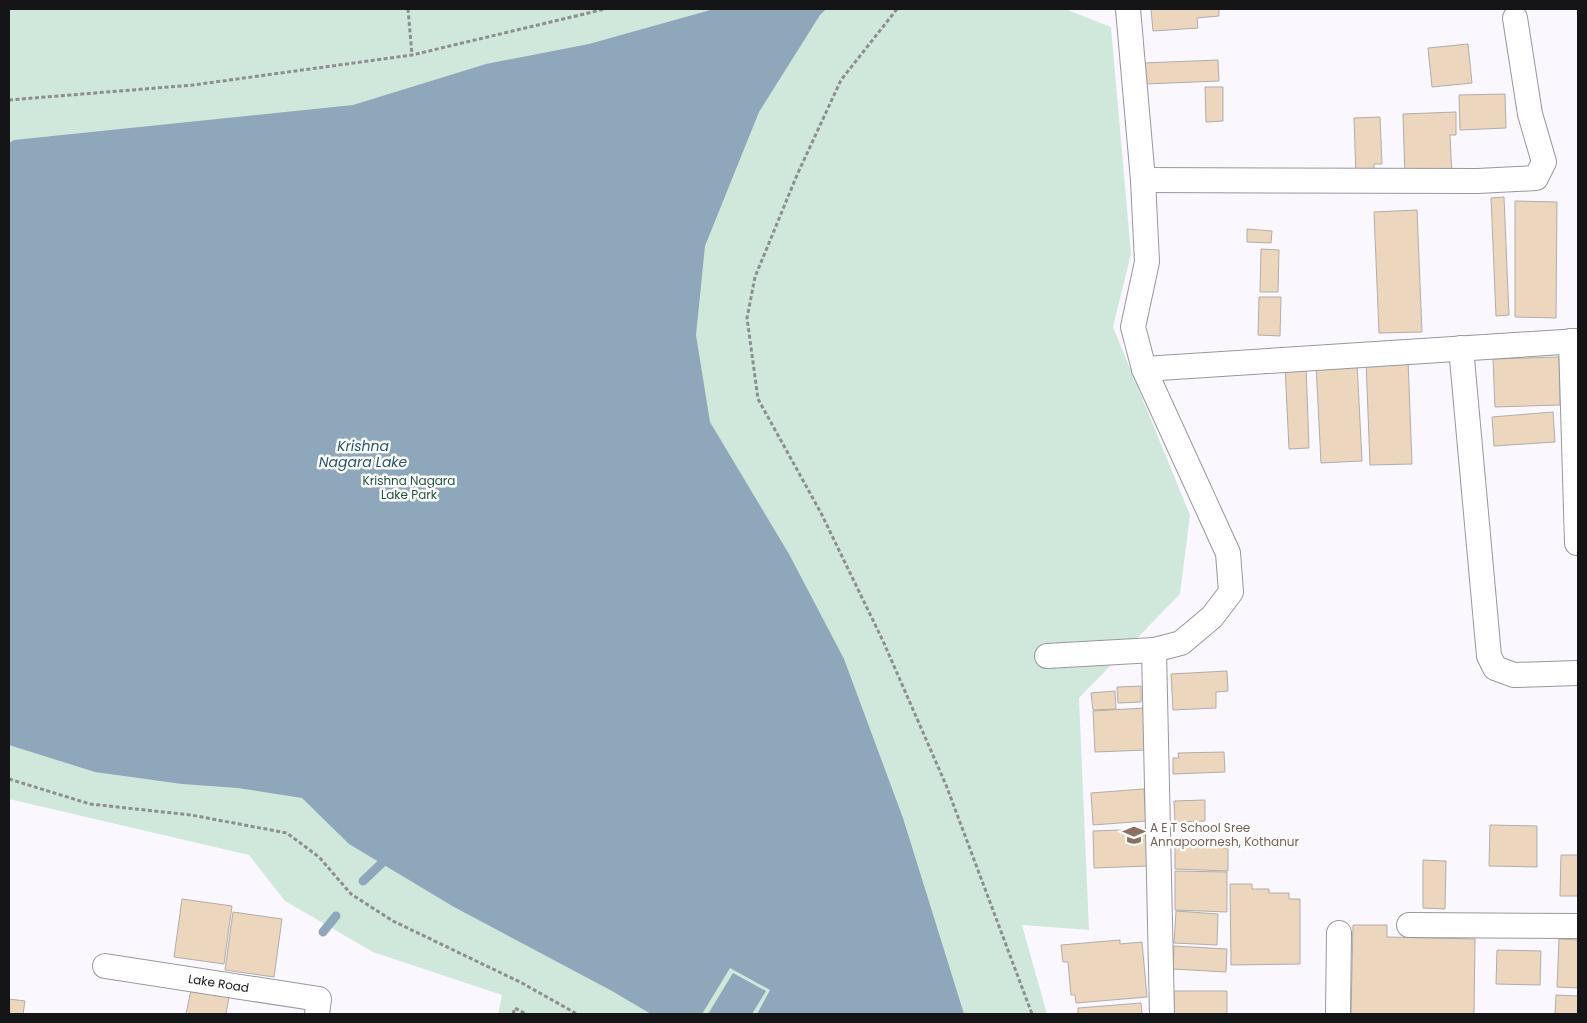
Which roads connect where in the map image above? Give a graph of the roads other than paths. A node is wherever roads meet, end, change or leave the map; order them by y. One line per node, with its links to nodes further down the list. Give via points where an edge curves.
1 (1128, 9): 3 (street)
2 (1515, 18): 3 (street, via 1530,114 1544,162 1536,178 1478,181)
3 (1143, 180): 6 (street, via 1147,262 1133,327)
4 (1575, 341): 5 (street); 7 (street)
5 (1462, 348): 6 (street); 10 (street, via 1489,656 1495,668 1514,675)
6 (1144, 369): 8 (street, via 1228,553 1230,592 1212,617 1181,643)
7 (1577, 543)
8 (1154, 650): 9 (street); 16 (street)
9 (1047, 656)
10 (1578, 673)
11 (1409, 925): 12 (street)
12 (1578, 926)
13 (1339, 933): 17 (street)
14 (105, 966): 15 (street, Lake Road, via 319,999)
15 (317, 1014)
16 (1162, 1014)
17 (1338, 1014)

